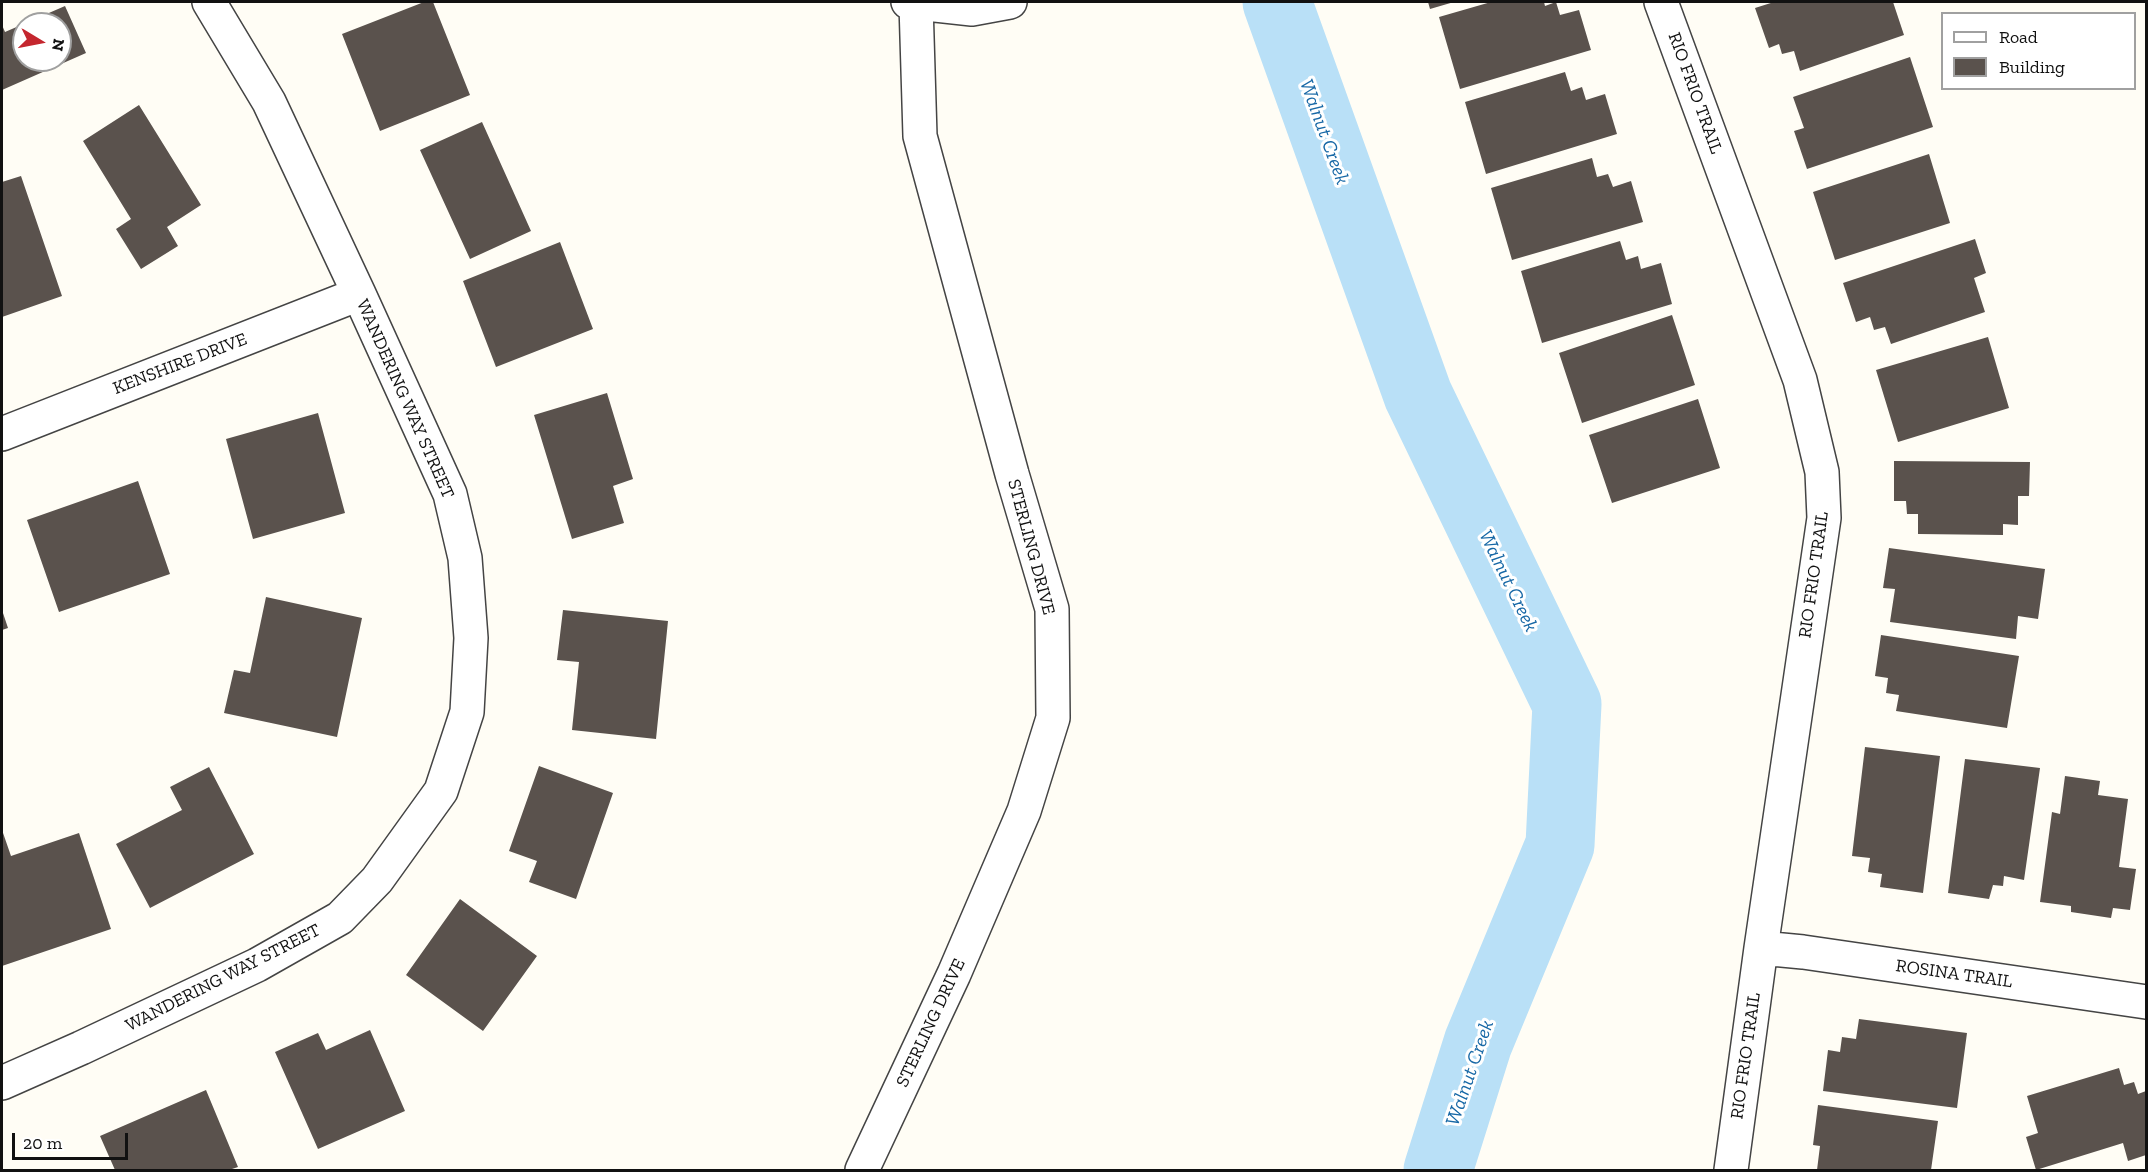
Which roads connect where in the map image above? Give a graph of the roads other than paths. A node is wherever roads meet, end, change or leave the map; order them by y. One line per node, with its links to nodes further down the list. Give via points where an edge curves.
1 (209, 2): 5 (street, WANDERING WAY STREET, via 269,102)
2 (1010, 2): 4 (street, via 972,9)
3 (1661, 2): 7 (street, RIO FRIO TRAIL, via 1800,380 1822,472 1824,518)
4 (912, 3): 10 (street, STERLING DRIVE, via 920,136 1052,609 1053,718 1024,811 954,974)
5 (359, 294): 6 (street, KENSHIRE DRIVE); 9 (street, WANDERING WAY STREET, via 450,494 465,558 471,638 467,712 441,791 377,880 340,918 257,965)
6 (2, 434)
7 (1761, 948): 8 (street, ROSINA TRAIL); 11 (street, RIO FRIO TRAIL)
8 (2146, 1002)
9 (2, 1083)
10 (862, 1170)
11 (1731, 1170)

